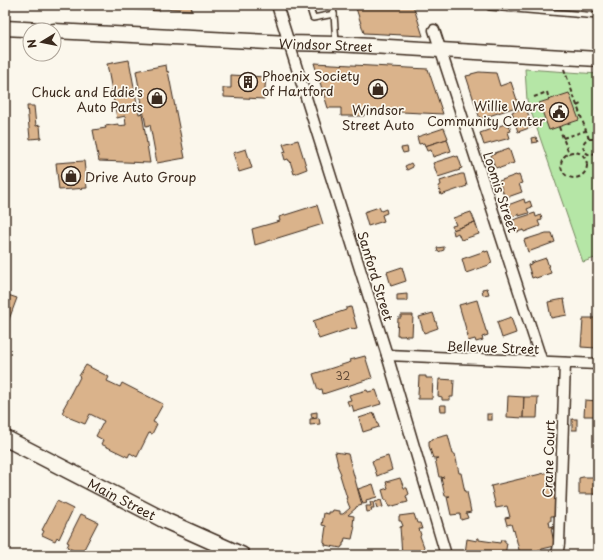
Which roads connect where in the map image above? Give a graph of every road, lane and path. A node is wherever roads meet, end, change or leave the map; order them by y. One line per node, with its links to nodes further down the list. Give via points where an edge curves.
1 (277, 5): 11 (street, Sanford Street)
2 (309, 5): 5 (lane, via 314,18)
3 (332, 5): 5 (lane)
4 (490, 7): 6 (lane)
5 (334, 14): 12 (lane)
6 (598, 16)
7 (5, 28): 8 (main road)
8 (22, 29)
9 (434, 30): 13 (street, Loomis Street)
10 (62, 31): 11 (main road, Windsor Street)
11 (289, 43): 12 (main road, Windsor Street); 29 (street, Sanford Street)
12 (336, 44): 13 (main road, Windsor Street)
13 (441, 50): 14 (main road, Windsor Street); 30 (street, Loomis Street)
14 (598, 59)
15 (564, 69): 19 (path)
16 (534, 97): 17 (path, via 547,92)
17 (549, 100)
18 (581, 104): 19 (path)
19 (576, 106): 21 (path)
20 (559, 127): 22 (path)
21 (586, 131): 22 (path); 23 (path)
22 (563, 138): 27 (path)
23 (589, 139): 24 (path, via 594,139); 26 (path, via 583,144)
24 (598, 144)
25 (598, 150): 26 (path, via 592,155)
26 (586, 153): 28 (path)
27 (569, 154): 28 (path); 28 (path, via 564,157 561,169 570,178 578,178 585,172)
28 (583, 156)
29 (387, 355): 30 (street, Bellevue Street); 35 (street, Sanford Street)
30 (542, 362): 31 (street, Bellevue Street)
31 (565, 362): 32 (street, Bellevue Street); 36 (street, Crane Court, via 559,544)
32 (598, 364)
33 (5, 438): 34 (main road, Main Street, via 166,521)
34 (242, 555)
35 (446, 555)
36 (556, 555)

